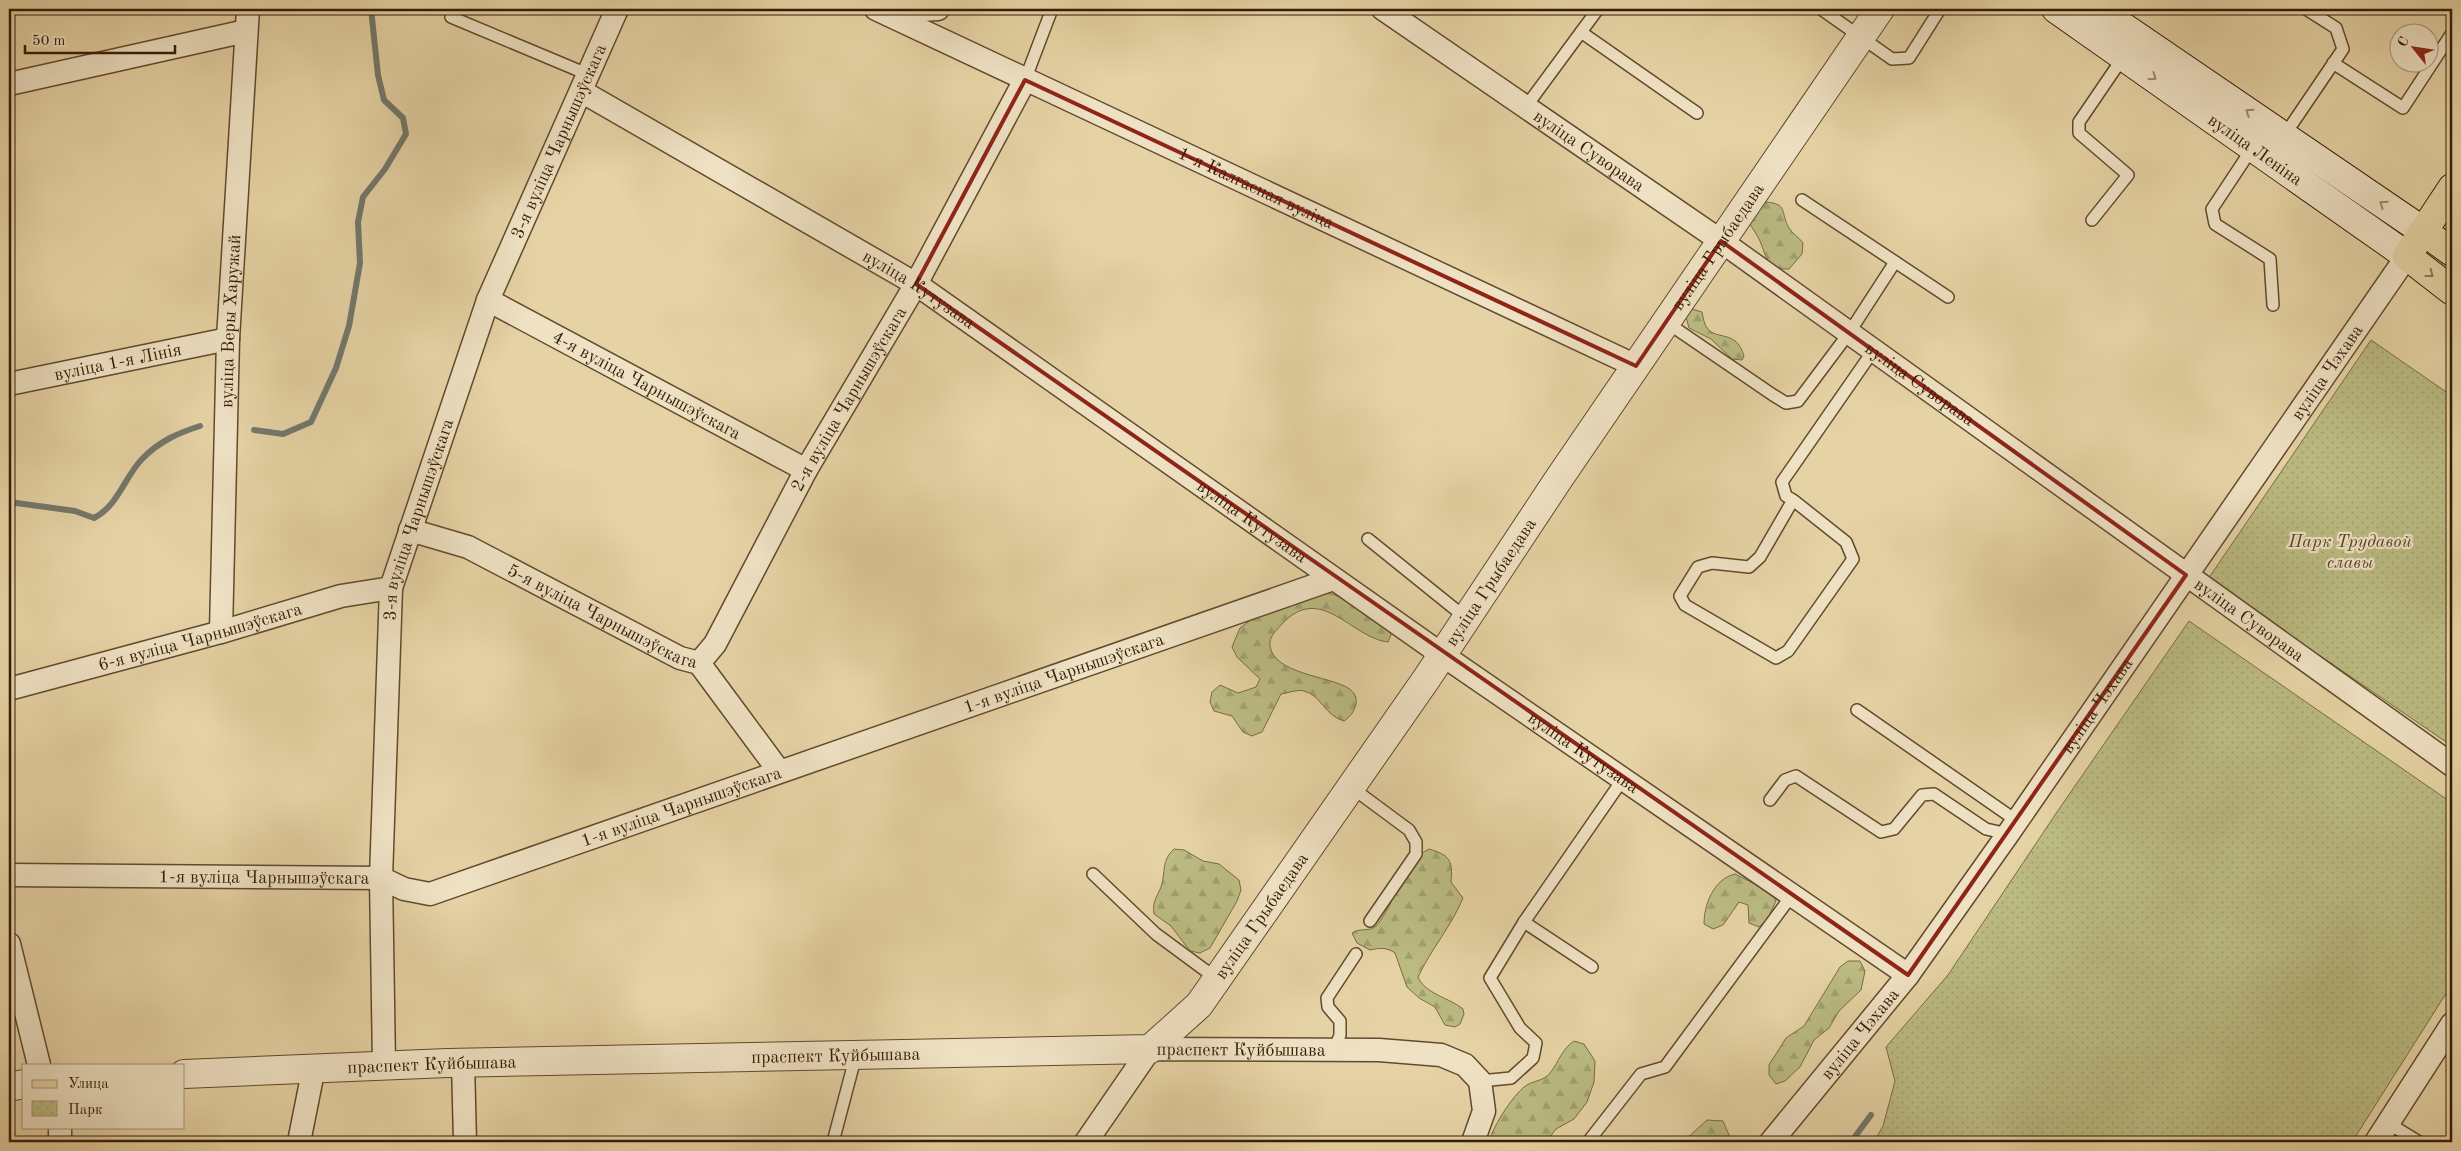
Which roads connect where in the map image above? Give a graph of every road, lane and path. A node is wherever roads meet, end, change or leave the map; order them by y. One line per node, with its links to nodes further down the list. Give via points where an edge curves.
1 (248, 9): 15 (street, вуліца Веры Харужай)
2 (617, 9): 22 (street, 3-я вуліца Чарнышэўскага)
3 (938, 9): 13 (street)
4 (1052, 9): 21 (lane)
5 (1383, 9): 24 (street, вуліца Суворава)
6 (1598, 9): 16 (lane)
7 (1822, 9): 18 (lane)
8 (1880, 9): 18 (street, вуліца Грыбаедава)
9 (1940, 9): 18 (lane, via 1909,58 1892,59)
10 (2056, 9): 19 (street, вуліца Леніна)
11 (2097, 9): 26 (street, вуліца Леніна, one-way to 11)
12 (2306, 9): 20 (lane, via 2336,28 2343,49)
13 (880, 10): 21 (street, 1-я Калгасная вуліца)
14 (451, 17): 22 (lane)
15 (246, 31): 23 (street); 43 (street, вуліца Веры Харужай)
16 (1581, 32): 24 (lane); 25 (lane)
17 (2452, 33): 20 (lane, via 2403,108)
18 (1860, 37): 32 (street, вуліца Грыбаедава)
19 (2124, 56): 27 (street, вуліца Леніна, one-way to 27); 30 (lane, via 2079,122 2079,133 2128,175)
20 (2333, 63): 26 (lane)
21 (1024, 80): 36 (street, 2-я вуліца Чарнышэўскага); 45 (street, 1-я Калгасная вуліца)
22 (584, 82): 36 (street, вуліца Кутузава); 39 (street, 3-я вуліца Чарнышэўскага)
23 (9, 84)
24 (1525, 108): 32 (street, вуліца Суворава)
25 (1697, 113)
26 (2284, 136): 27 (street); 31 (street, вуліца Леніна, one-way to 26)
27 (2261, 153): 34 (street, вуліца Леніна); 40 (lane, via 2212,209 2216,224 2270,259)
28 (2452, 188): 31 (main road)
29 (1802, 200): 35 (lane)
30 (2092, 220)
31 (2423, 231): 33 (main road, вуліца Леніна); 34 (main road)
32 (1721, 241): 41 (street, вуліца Грыбаедава); 42 (street, вуліца Суворава)
33 (2452, 252)
34 (2407, 256): 37 (main road, вуліца Леніна, one-way to 37); 51 (street, вуліца Чэхава)
35 (1895, 262): 38 (lane); 42 (lane)
36 (916, 284): 47 (street, 2-я вуліца Чарнышэўскага); 52 (street, вуліца Кутузава)
37 (2452, 291)
38 (1948, 297)
39 (488, 300): 47 (street, 4-я вуліца Чарнышэўскага); 49 (street, 3-я вуліца Чарнышэўскага)
40 (2273, 305)
41 (1666, 322): 42 (lane, via 1786,403 1798,401); 45 (street, вуліца Грыбаедава)
42 (1849, 333): 44 (street, вуліца Суворава)
43 (228, 339): 46 (street, вуліца 1-я Лінія); 55 (street, вуліца Веры Харужай)
44 (1873, 351): 48 (lane, via 1782,482 1786,496); 51 (street, вуліца Суворава)
45 (1636, 366): 54 (street, вуліца Грыбаедава)
46 (9, 384)
47 (806, 470): 57 (street, 2-я вуліца Чарнышэўскага, via 715,644)
48 (1793, 500): 48 (lane, via 1846,542 1853,560 1788,651 1776,658 1684,605 1680,596 1698,567 1712,562 1749,567 1760,557)
49 (410, 530): 53 (street, 3-я вуліца Чарнышэўскага); 57 (street, 5-я вуліца Чарнышэўскага, via 468,547 680,658)
50 (1368, 539): 54 (lane)
51 (2186, 575): 60 (street, вуліца Суворава); 65 (street, вуліца Чэхава)
52 (1334, 579): 56 (street, вуліца Кутузава); 61 (street, 1-я вуліца Чарнышэўскага)
53 (391, 588): 55 (street, 6-я вуліца Чарнышэўскага, via 341,596); 68 (street, 3-я вуліца Чарнышэўскага)
54 (1466, 618): 56 (street, вуліца Грыбаедава)
55 (220, 632): 58 (street, 6-я вуліца Чарнышэўскага)
56 (1441, 654): 62 (street, вуліца Кутузава); 63 (street, вуліца Грыбаедава)
57 (699, 664): 61 (street, 5-я вуліца Чарнышэўскага)
58 (9, 689)
59 (1857, 710): 65 (lane)
60 (2452, 765)
61 (779, 771): 68 (street, 1-я вуліца Чарнышэўскага, via 430,894 404,889)
62 (1623, 779): 69 (street, вуліца Кутузава); 71 (lane)
63 (1350, 787): 70 (lane, via 1409,830 1416,842 1416,854); 76 (street, вуліца Грыбаедава)
64 (1770, 800): 65 (lane, via 1785,780 1796,776 1881,832 1894,829 1922,796 1934,794 1986,829)
65 (2012, 827): 75 (street, вуліца Чэхава)
66 (1093, 874): 76 (lane, via 1156,934)
67 (9, 875): 68 (street, 1-я вуліца Чарнышэўскага)
68 (381, 878): 83 (street, 3-я вуліца Чарнышэўскага)
69 (1792, 895): 75 (street, вуліца Кутузава); 97 (lane, via 1665,1067 1640,1074)
70 (1370, 921)
71 (1524, 922): 74 (lane); 86 (lane, via 1490,978 1520,1028 1536,1043 1533,1058 1511,1078)
72 (9, 944): 82 (street)
73 (1356, 954): 79 (lane, via 1327,998 1328,1007 1340,1021 1340,1034)
74 (1592, 967)
75 (1908, 975): 98 (street, вуліца Чэхава)
76 (1217, 979): 78 (street, вуліца Грыбаедава, via 1199,1005)
77 (2452, 1024): 89 (street)
78 (1150, 1049): 79 (street, праспект Куйбышава); 80 (street, праспект Куйбышава); 95 (street, вуліца Грыбаедава)
79 (1334, 1050): 86 (street, праспект Куйбышава, via 1441,1054 1465,1065)
80 (856, 1055): 81 (street, праспект Куйбышава); 94 (lane)
81 (463, 1063): 83 (street, праспект Куйбышава); 93 (street)
82 (39, 1064)
83 (384, 1065): 84 (street, праспект Куйбышава)
84 (314, 1067): 85 (street, праспект Куйбышава); 92 (street)
85 (185, 1074)
86 (1480, 1081): 96 (street, via 1484,1111)
87 (22, 1084): 88 (street)
88 (9, 1087)
89 (2388, 1123): 99 (street); 100 (lane)
90 (60, 1128): 91 (street)
91 (60, 1142)
92 (300, 1142)
93 (465, 1142)
94 (832, 1142)
95 (1086, 1142)
96 (1473, 1142)
97 (1588, 1142)
98 (1771, 1142)
99 (2376, 1142)
100 (2419, 1142)

